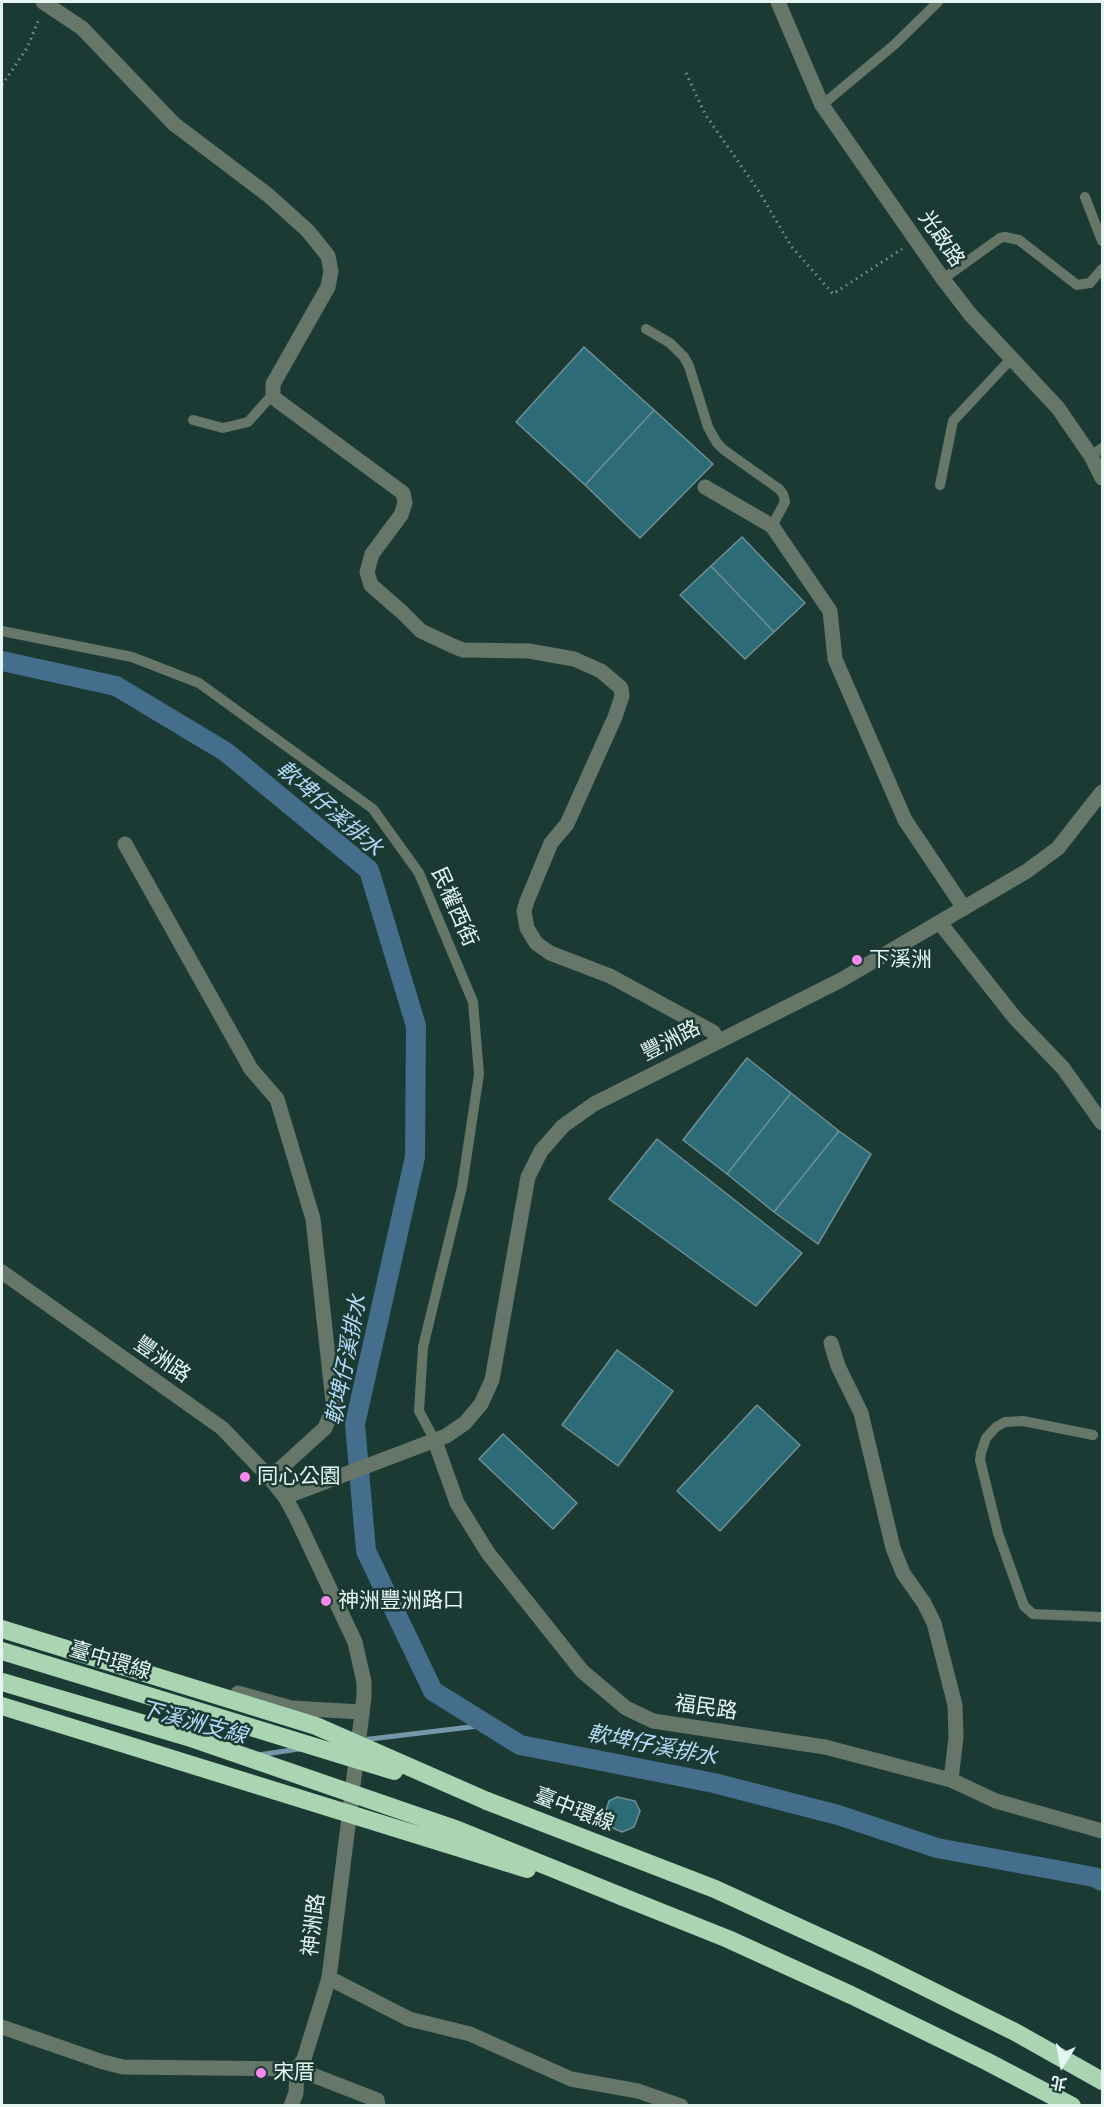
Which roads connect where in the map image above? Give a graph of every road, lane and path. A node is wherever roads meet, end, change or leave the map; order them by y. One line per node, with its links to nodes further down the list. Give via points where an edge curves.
1 (43, 2): 5 (path, via 27,48); 14 (street, via 82,28 174,124 268,195 308,231 327,256 331,271 328,287 273,384)
2 (778, 2): 6 (street, 光啟路)
3 (938, 2): 6 (lane)
4 (686, 73): 8 (path, via 705,114 760,193 790,246 833,294)
5 (2, 85)
6 (822, 105): 8 (street, 光啟路)
7 (1085, 197): 9 (lane)
8 (916, 240): 11 (street, 光啟路)
9 (1102, 241)
10 (1102, 269): 11 (lane, via 1090,283 1077,285 1019,240 1005,237)
11 (943, 279): 13 (street, 光啟路)
12 (646, 329): 20 (lane, via 684,357 717,443 783,495 784,502)
13 (1011, 359): 16 (street, 光啟路); 18 (lane, via 953,421)
14 (273, 394): 15 (lane, via 248,422 223,428); 26 (street, via 403,493 404,510 372,554 368,572 375,589 421,631 463,650 529,651 574,659 619,684 622,696 615,717 567,824 551,843 527,901 527,928 542,949 610,976 713,1032)
15 (193, 420)
16 (1097, 452): 17 (street, 光啟路)
17 (1102, 478)
18 (940, 485)
19 (705, 487): 20 (street)
20 (772, 526): 24 (street, via 830,611 835,659 905,820)
21 (2, 631): 31 (lane, 民權西街, via 132,657 199,682 373,809 419,873 473,1002 479,1074 462,1187 423,1347 419,1411)
22 (1101, 797): 24 (street, 豐洲路, via 1048,856)
23 (125, 844): 32 (street, via 251,1069 277,1099 313,1219 333,1392 331,1413 325,1428)
24 (964, 908): 25 (street, 豐洲路)
25 (940, 923): 26 (street, 豐洲路, via 841,980); 27 (street, via 1015,1018 1063,1068)
26 (718, 1041): 31 (street, 豐洲路, via 578,1114 541,1151 528,1177 490,1386 482,1404 465,1423)
27 (1102, 1123)
28 (2, 1272): 32 (street, 豐洲路, via 222,1428)
29 (831, 1343): 40 (street, via 861,1413 893,1548 903,1573 934,1623 955,1705)
30 (1093, 1435): 34 (lane, via 1023,1421 1005,1422 986,1438 980,1460 998,1533 1024,1606 1033,1614)
31 (428, 1443): 33 (street, 豐洲路); 40 (street, 福民路, via 457,1503 488,1553 582,1671 626,1708 652,1721 825,1747)
32 (270, 1478): 33 (street, 豐洲路)
33 (285, 1497): 39 (street, 神洲路, via 355,1642 364,1682)
34 (1102, 1617)
35 (2, 1628): 39 (street, via 291,1708); 41 (highway, bridge, via 316,1726)
36 (2, 1651): 41 (highway, 臺中環線, bridge)
37 (2, 1682): 43 (highway, bridge, via 188,1737 458,1830)
38 (2, 1706): 43 (highway, bridge)
39 (362, 1712): 44 (street, 神洲路)
40 (951, 1780): 42 (street, 福民路, via 996,1802)
41 (487, 1801): 47 (highway, 臺中環線, via 715,1889 872,1961 1015,2032)
42 (1102, 1831)
43 (623, 1897): 51 (highway, via 851,1995)
44 (329, 1978): 46 (street, 神洲路, via 304,2059); 50 (street, via 409,2019 470,2034 571,2079 638,2091)
45 (2, 2027): 46 (street, via 123,2067)
46 (297, 2069): 48 (street, 神洲路); 49 (street, via 377,2100)
47 (1102, 2081)
48 (291, 2106)
49 (378, 2106)
50 (681, 2106)
51 (1072, 2106)

